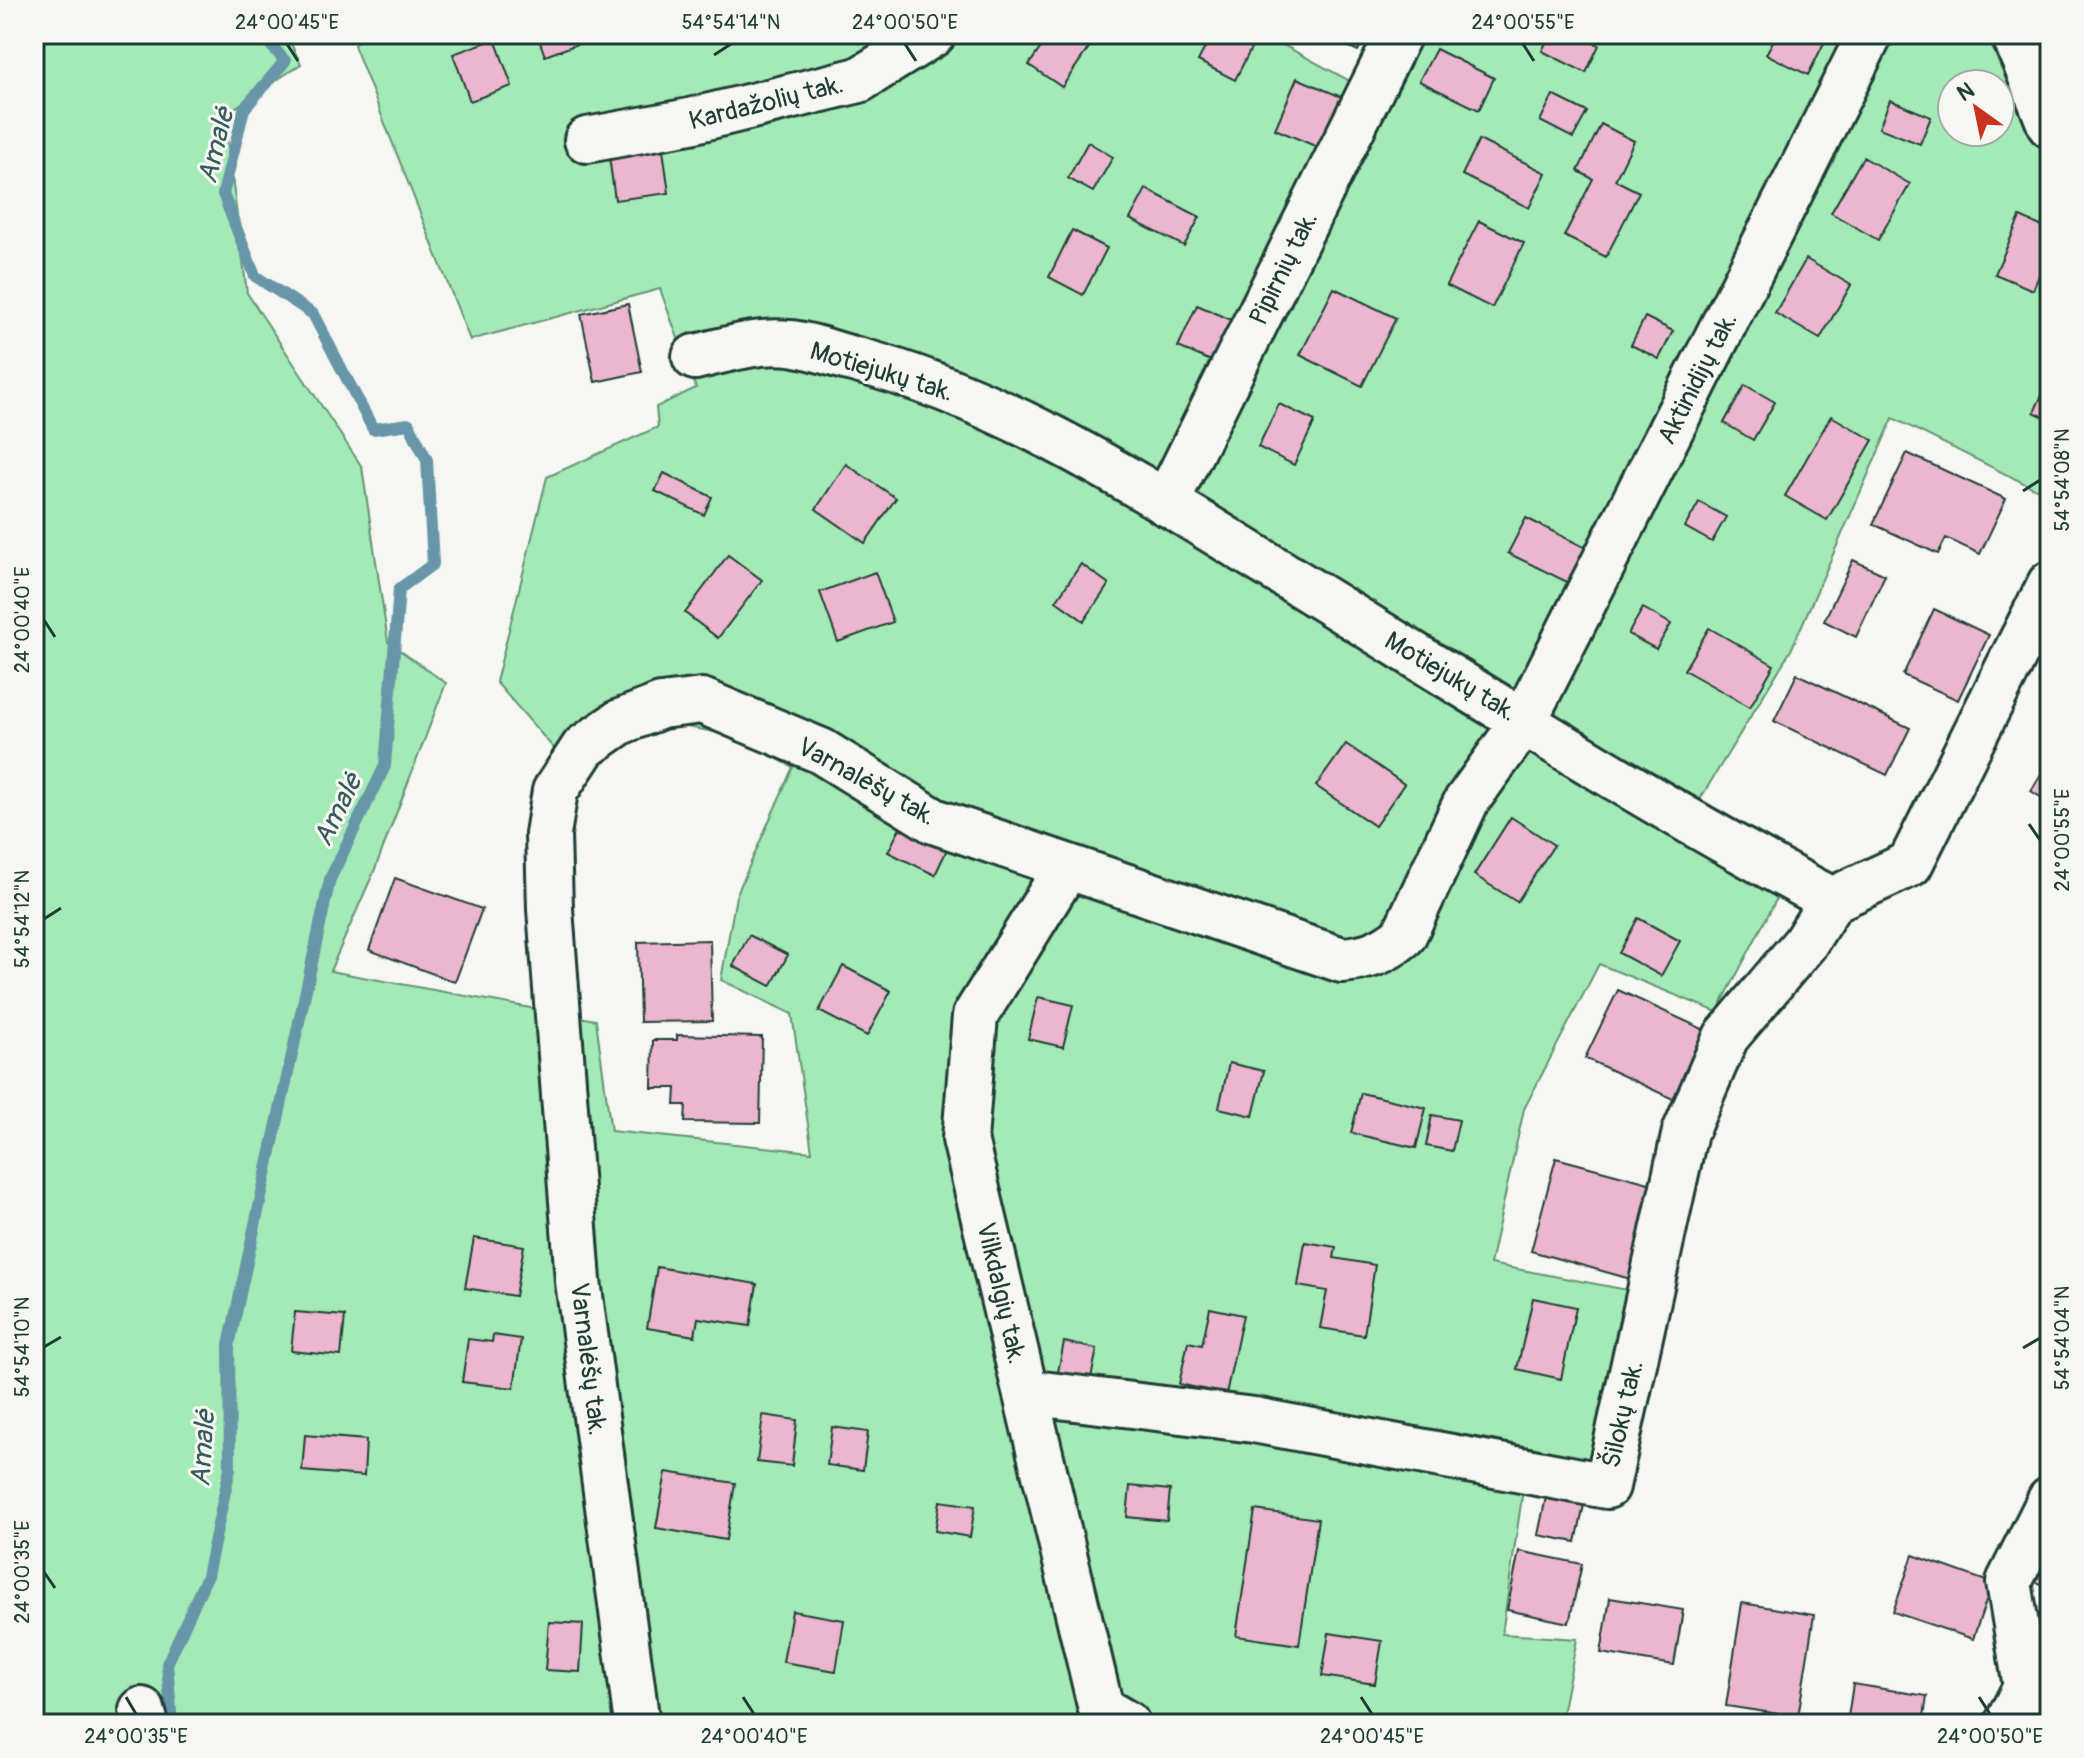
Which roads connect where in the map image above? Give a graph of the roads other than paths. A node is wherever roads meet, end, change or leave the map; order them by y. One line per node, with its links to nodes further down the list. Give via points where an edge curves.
1 (933, 34): 6 (street, Kardažolių tak., via 859,80)
2 (1399, 34): 8 (street, Pipirnių tak.)
3 (1870, 34): 10 (street, Aktinidijų tak.)
4 (2014, 34): 5 (street)
5 (2050, 125)
6 (587, 140)
7 (695, 357): 8 (street, Motiejukų tak., via 758,342 791,343 891,369 955,392 1046,436)
8 (1166, 503): 10 (street, Motiejukų tak.)
9 (2050, 584): 12 (street, via 1910,864)
10 (1524, 721): 11 (street, Varnalėšų tak., via 1466,802 1404,935 1365,959 1342,960); 12 (street, Motiejukų tak.)
11 (1067, 867): 13 (street, Vilkdalgių tak., via 975,1016 965,1139); 15 (street, Varnalėšų tak., via 934,821 821,751 702,701 661,706 620,722 584,747 555,791 548,834 550,909 578,1281)
12 (1832, 900): 13 (street, Šilokų tak., via 1805,943 1726,1037 1685,1132 1607,1486 1254,1420)
13 (1026, 1392): 16 (street, Vilkdalgių tak., via 1101,1709)
14 (2050, 1500): 17 (street, via 2009,1582 2026,1687)
15 (637, 1724)
16 (1127, 1724)
17 (2007, 1724)

